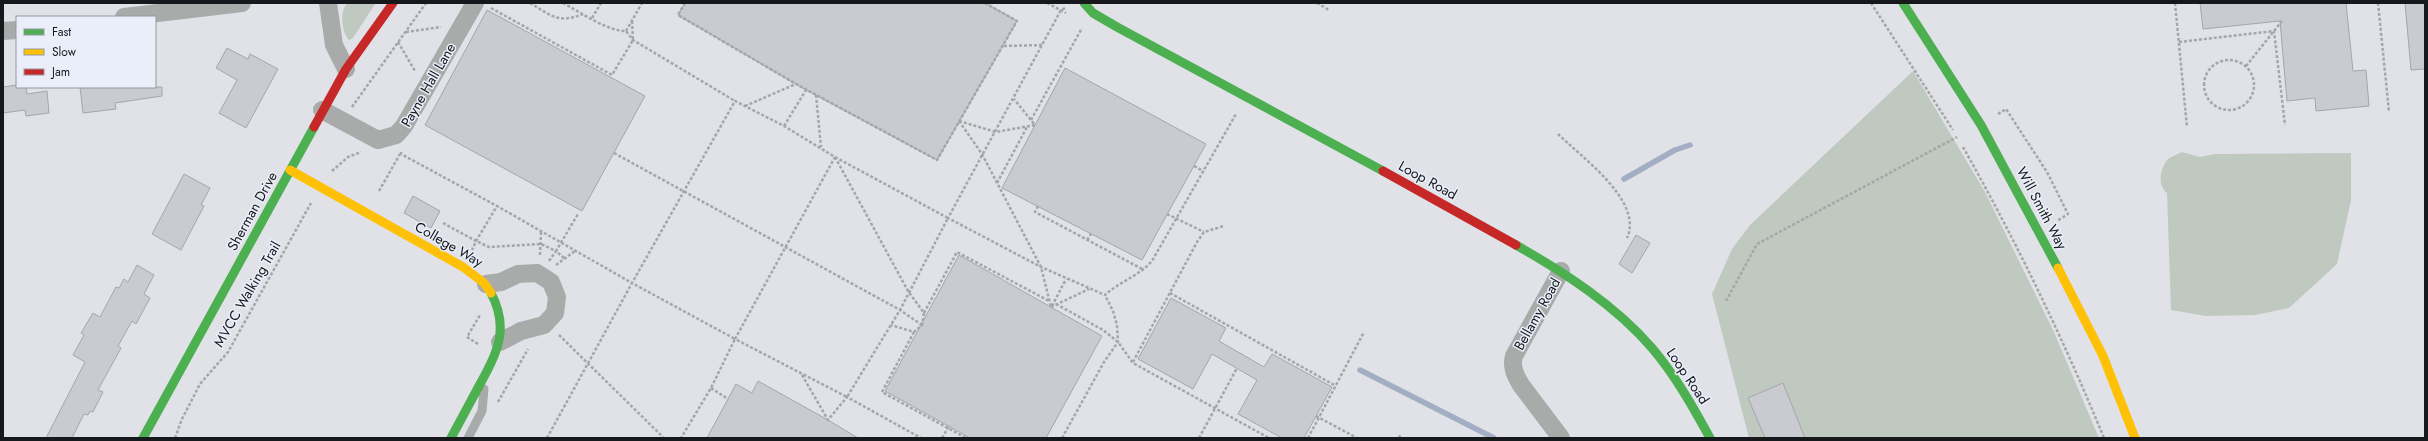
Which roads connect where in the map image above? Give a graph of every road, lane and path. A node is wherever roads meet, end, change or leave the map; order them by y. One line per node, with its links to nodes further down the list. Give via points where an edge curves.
1 (242, 3): 22 (street)
2 (328, 3): 40 (street, via 334,45)
3 (393, 3): 40 (street, Sherman Drive)
4 (426, 3): 33 (path)
5 (530, 3): 21 (path, via 560,19)
6 (564, 3): 21 (path)
7 (601, 3): 24 (path)
8 (642, 3): 25 (path)
9 (685, 3): 42 (path, via 678,15)
10 (985, 3): 38 (path, via 1017,21)
11 (1047, 3): 19 (path)
12 (1084, 3): 105 (street, Loop Road, via 1117,27 1424,193)
13 (1317, 3): 20 (path)
14 (1871, 3): 59 (path)
15 (1904, 3): 163 (street, Will Smith Way, via 1981,125 2040,232 2103,356)
16 (2175, 3): 36 (path)
17 (2378, 3): 51 (path)
18 (480, 4): 34 (path, via 612,75); 52 (street, Payne Hall Lane, via 396,136 378,140)
19 (1061, 10): 23 (path); 37 (path)
20 (1329, 10)
21 (583, 14): 24 (path)
22 (132, 16)
23 (1072, 17)
24 (592, 18): 31 (path, via 620,32)
25 (632, 20): 31 (path); 34 (path)
26 (2282, 21): 32 (path)
27 (1084, 24): 53 (path)
28 (444, 27): 33 (path)
29 (16, 30): 30 (street)
30 (3, 31)
31 (626, 31): 34 (path)
32 (2274, 31): 36 (path); 39 (path); 55 (path)
33 (405, 32): 35 (path)
34 (633, 40): 46 (path)
35 (398, 42): 41 (path); 52 (path)
36 (2179, 42): 58 (path)
37 (1042, 45): 38 (path); 45 (path)
38 (1003, 46): 54 (path)
39 (2246, 66): 39 (path, via 2254,81 2254,89 2246,103 2239,108 2224,109 2210,100 2204,85 2210,69 2220,62 2232,60)
40 (346, 69): 49 (street, Sherman Drive)
41 (418, 75)
42 (796, 84): 43 (path); 47 (path)
43 (806, 90): 44 (path); 56 (path)
44 (816, 95): 54 (path, via 937,160); 64 (path)
45 (1014, 99): 53 (path); 60 (path)
46 (735, 101): 47 (path); 77 (path)
47 (745, 106): 56 (path)
48 (2006, 109): 85 (path, via 2047,172 2068,214)
49 (322, 110): 52 (street, Payne Hall Lane); 72 (street, Sherman Drive)
50 (1238, 110): 73 (path)
51 (2389, 112)
52 (342, 120)
53 (1031, 120): 57 (path, via 1035,125)
54 (959, 121): 60 (path); 69 (path)
55 (2285, 125)
56 (784, 126): 64 (path)
57 (1027, 127): 60 (path); 75 (path)
58 (2187, 127)
59 (1952, 130)
60 (996, 132): 69 (path)
61 (1558, 134): 91 (path, via 1615,190 1627,206 1631,224)
62 (1957, 137): 114 (path, via 1757,244)
63 (402, 147): 68 (path)
64 (821, 147): 70 (path)
65 (1963, 147): 162 (path, via 2044,301)
66 (364, 151): 74 (path, via 348,157)
67 (614, 153): 77 (path)
68 (401, 154): 76 (path); 79 (path)
69 (982, 154): 75 (path); 84 (path)
70 (835, 156): 84 (path); 96 (path); 110 (path)
71 (1194, 166): 73 (path)
72 (290, 170): 108 (street, College Way, via 463,267); 144 (street, Sherman Drive)
73 (1203, 171): 83 (path)
74 (329, 174)
75 (997, 183): 103 (path)
76 (379, 191)
77 (684, 191): 96 (path); 107 (path)
78 (312, 200): 145 (path, MVCC Walking Trail, via 228,352 200,384)
79 (497, 206): 88 (path); 93 (path)
80 (1038, 206): 92 (path, via 1035,212)
81 (578, 214): 94 (path)
82 (1168, 214): 83 (path)
83 (1176, 217): 89 (path); 104 (path, via 1152,261)
84 (948, 218): 103 (path); 110 (path)
85 (2055, 222)
86 (443, 223): 93 (path)
87 (1224, 226): 89 (path)
88 (541, 232): 94 (path); 95 (path)
89 (1204, 232): 111 (path)
90 (1091, 234): 92 (path)
91 (1627, 238)
92 (1087, 240): 104 (path)
93 (476, 241): 95 (path, via 489,247)
94 (562, 243): 97 (path); 98 (path)
95 (541, 244): 97 (path); 100 (path)
96 (785, 248): 117 (path); 125 (path)
97 (556, 251): 99 (path); 101 (path)
98 (575, 251): 99 (path); 107 (path)
99 (564, 258): 102 (path)
100 (540, 259)
101 (548, 263)
102 (554, 267)
103 (1041, 267): 106 (path); 113 (path)
104 (1144, 270): 112 (path, via 1113,287)
105 (1561, 271): 160 (street, Bellamy Road, via 1512,362 1521,385); 161 (street, Loop Road, via 1612,309 1652,348 1689,399)
106 (1066, 279): 109 (path); 116 (path)
107 (632, 283): 125 (path); 130 (path)
108 (486, 284): 126 (street, College Way, via 498,306); 126 (street, via 501,282 518,274 537,273 551,282 557,297 555,312 544,325 520,331)
109 (1089, 289): 112 (path); 115 (path)
110 (908, 292): 117 (path); 119 (path)
111 (1170, 292): 129 (path); 134 (path)
112 (1104, 295): 127 (path, via 1113,311)
113 (1049, 301): 116 (path); 119 (path, via 958,252)
114 (1726, 301)
115 (1056, 304): 116 (path); 127 (path, via 1103,330)
116 (1051, 307)
117 (900, 310): 120 (path); 121 (path)
118 (484, 313): 128 (path, via 476,319 467,337 478,344)
119 (924, 313): 121 (path)
120 (891, 325): 122 (path); 136 (path)
121 (922, 325): 122 (path)
122 (914, 332): 141 (path, via 882,392)
123 (1364, 332): 134 (path)
124 (557, 333): 130 (path)
125 (735, 339): 132 (path); 135 (path)
126 (500, 342): 133 (street, College Way)
127 (1118, 342): 129 (path); 154 (path, via 1104,362)
128 (474, 350)
129 (1133, 363): 138 (path)
130 (588, 364): 148 (path); 149 (path)
131 (1236, 368): 138 (path)
132 (802, 374): 136 (path); 136 (path, via 828,420)
133 (484, 379): 146 (street, College Way); 147 (lane, via 482,411)
134 (1336, 386): 140 (path)
135 (710, 388): 137 (path); 150 (path)
136 (847, 397): 143 (path)
137 (728, 399)
138 (1215, 408): 155 (path); 156 (path)
139 (1316, 416): 140 (path)
140 (1320, 418): 157 (path); 158 (path)
141 (949, 427): 152 (path); 153 (path)
142 (1402, 434): 159 (path)
143 (914, 436): 151 (path)
144 (143, 438)
145 (175, 438)
146 (452, 438)
147 (468, 438)
148 (547, 438)
149 (664, 438)
150 (681, 438)
151 (921, 438)
152 (942, 438)
153 (966, 438)
154 (1062, 438)
155 (1199, 438)
156 (1269, 438)
157 (1308, 438)
158 (1357, 438)
159 (1399, 438)
160 (1561, 438)
161 (1710, 438)
162 (2104, 438)
163 (2135, 438)

